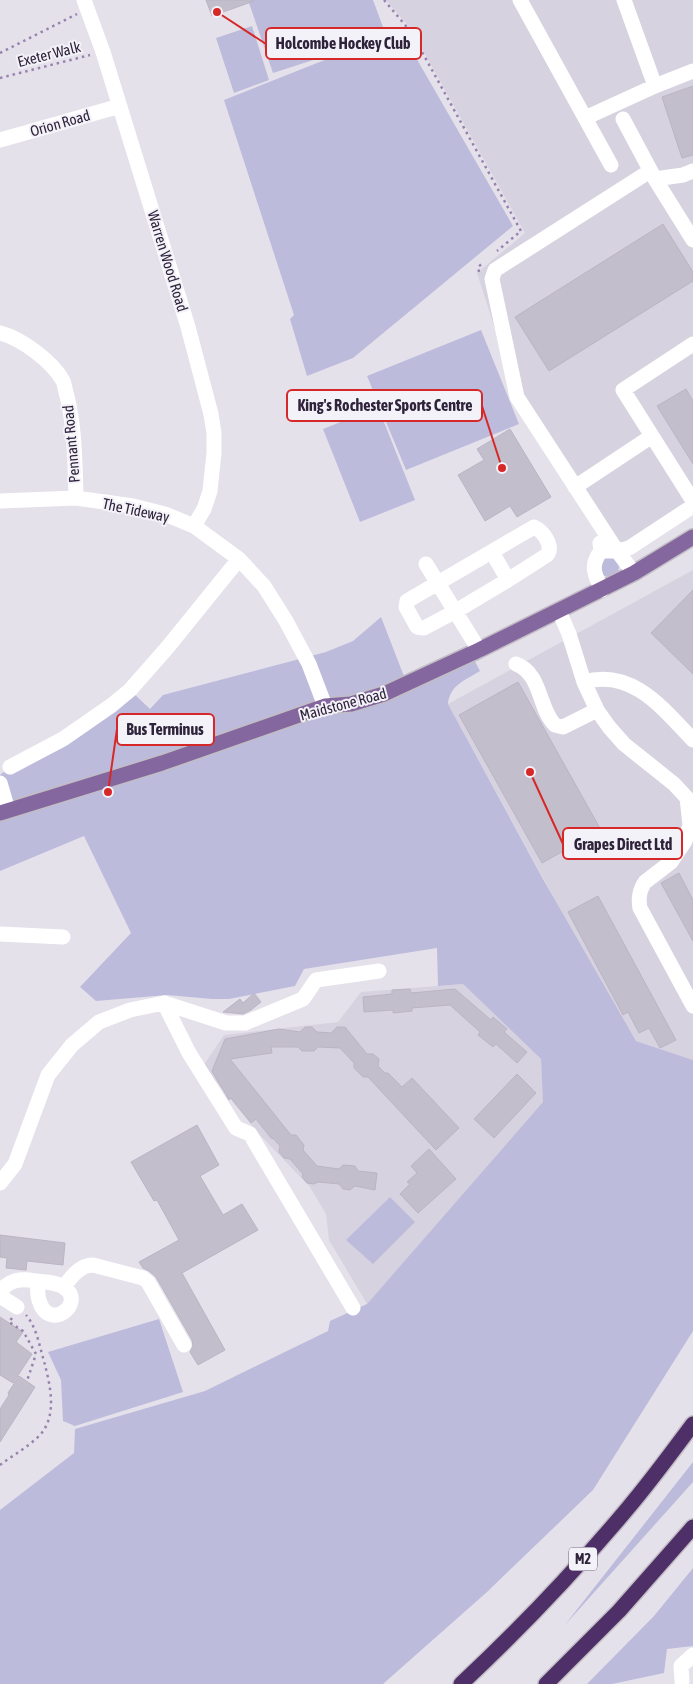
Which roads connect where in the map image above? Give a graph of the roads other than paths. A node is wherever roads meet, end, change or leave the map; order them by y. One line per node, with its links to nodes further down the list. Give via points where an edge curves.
1 (520, 0): 7 (street)
2 (624, 0): 5 (street)
3 (86, 4): 6 (street, Warren Wood Road)
4 (693, 71): 5 (street)
5 (655, 86): 7 (street)
6 (120, 106): 9 (street, Orion Road); 22 (street, Warren Wood Road, via 188,327 211,414 214,444 210,491)
7 (585, 118): 10 (street)
8 (624, 119): 12 (street)
9 (0, 140)
10 (611, 165)
11 (693, 171): 12 (street, via 683,175)
12 (652, 175): 13 (street); 17 (street, via 495,270 492,279 517,397)
13 (693, 240)
14 (0, 333): 18 (street, Pennant Road, via 25,343 63,381 71,414)
15 (693, 344): 16 (street, via 623,390)
16 (652, 436): 17 (street); 20 (street)
17 (576, 487): 24 (street, via 592,512)
18 (76, 498): 19 (street, The Tideway); 22 (street, The Tideway, via 133,506)
19 (0, 500)
20 (693, 501)
21 (693, 506): 24 (street, via 629,548)
22 (194, 526): 26 (street, The Tideway)
23 (693, 537): 28 (main road, Maidstone Road)
24 (609, 551): 28 (street); 31 (street, via 596,558 595,577)
25 (492, 552): 29 (street); 29 (street, via 534,527 540,530 550,546 546,555); 30 (street)
26 (239, 559): 37 (street, The Tideway, via 264,586 286,621 309,664); 40 (street, via 130,690 63,739)
27 (426, 564): 30 (street)
28 (634, 574): 31 (main road, Maidstone Road)
29 (508, 580): 33 (street)
30 (438, 583): 33 (street); 33 (street, via 407,601 406,606 417,627 424,628)
31 (602, 590): 32 (main road, Maidstone Road)
32 (559, 610): 34 (main road, Maidstone Road); 36 (street)
33 (456, 611): 34 (street)
34 (479, 650): 37 (main road, Maidstone Road, via 384,694 351,704)
35 (516, 664): 38 (street, via 532,678 554,725 563,727)
36 (584, 682): 38 (street); 39 (street, via 608,680 641,690)
37 (325, 706): 43 (main road, Maidstone Road, via 162,763)
38 (596, 710): 42 (street, via 624,744 681,790)
39 (693, 740)
40 (10, 767)
41 (0, 783): 43 (street)
42 (691, 802): 48 (street, via 690,825 685,841 673,860 645,882 639,902)
43 (4, 811)
44 (0, 934): 45 (street)
45 (63, 937)
46 (379, 971): 47 (street, via 316,980 303,999 246,1023 226,1023)
47 (164, 1003): 49 (street, via 130,1010 99,1022 72,1045 48,1075 15,1164); 55 (street, via 189,1053 236,1128 250,1134)
48 (693, 1006)
49 (0, 1183)
50 (37, 1281): 51 (street); 51 (street, via 41,1305 54,1315 63,1314 70,1307 70,1296); 52 (street, via 13,1281)
51 (64, 1287): 56 (street, via 88,1265 143,1278)
52 (0, 1291)
53 (0, 1296): 54 (street)
54 (18, 1308)
55 (353, 1308)
56 (184, 1345)
57 (693, 1424): 61 (highway, M2, via 597,1544 550,1596)
58 (693, 1527): 62 (highway, via 619,1611)
59 (693, 1655): 60 (street, via 681,1666)
60 (684, 1680)
61 (461, 1684)
62 (546, 1684)

